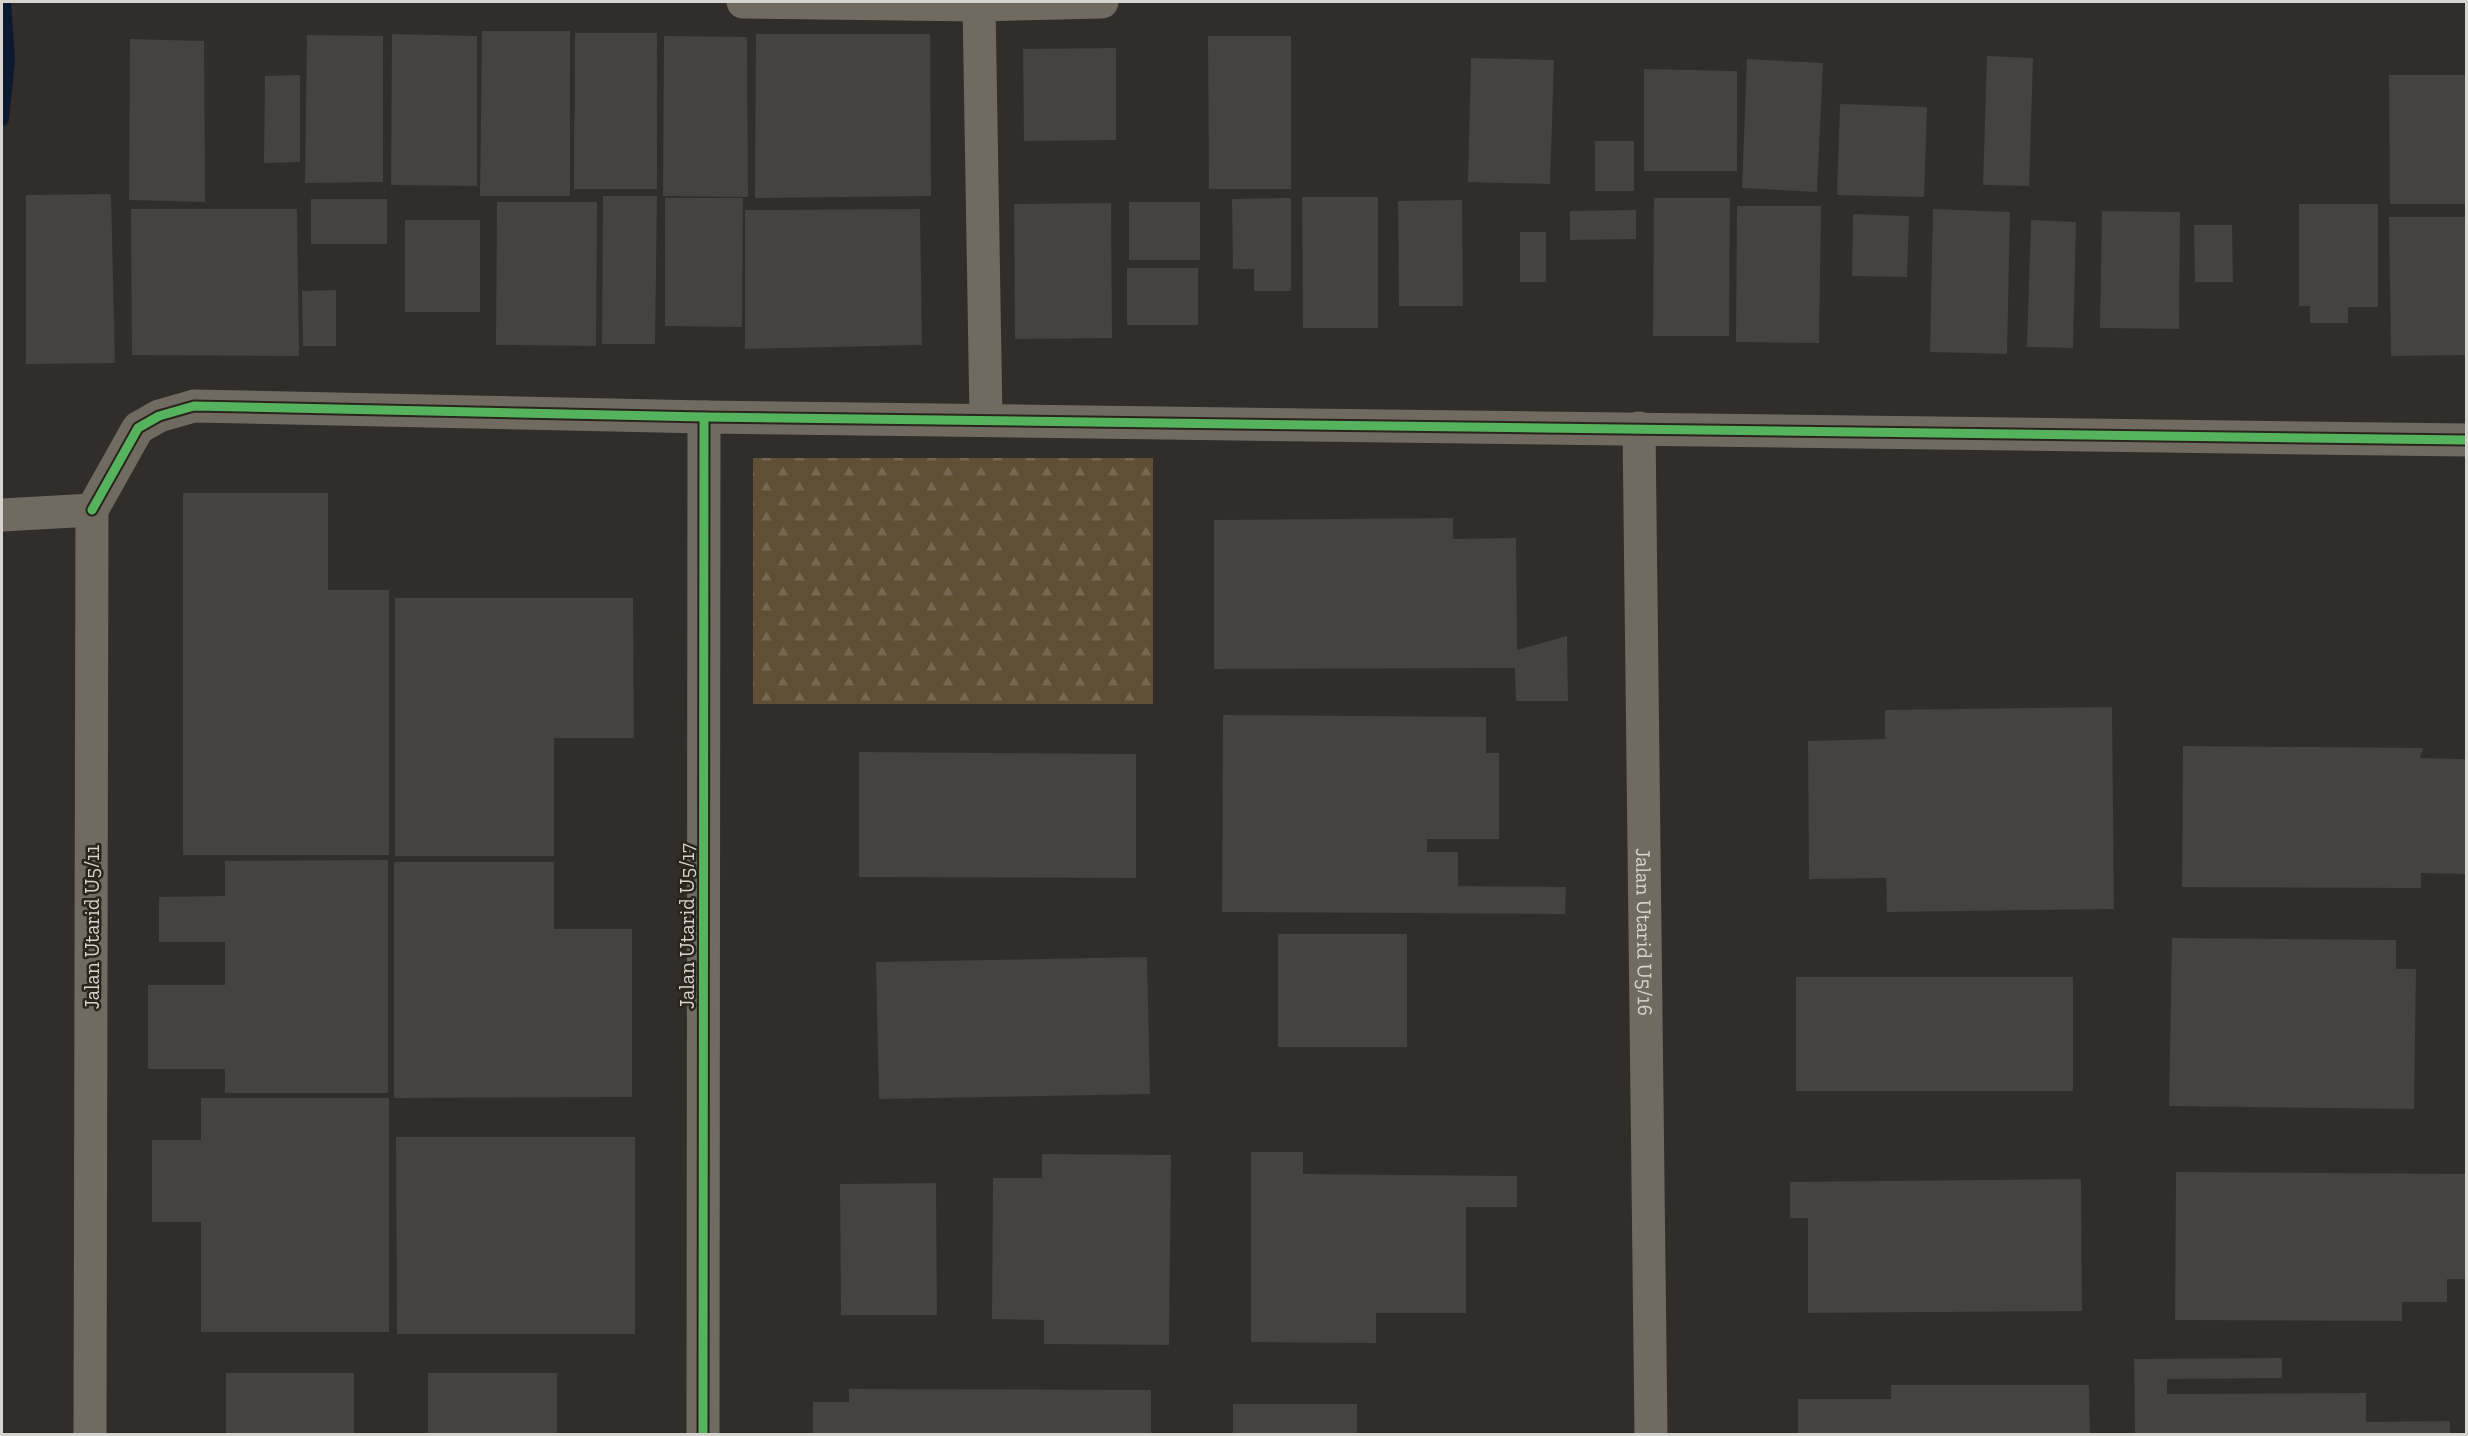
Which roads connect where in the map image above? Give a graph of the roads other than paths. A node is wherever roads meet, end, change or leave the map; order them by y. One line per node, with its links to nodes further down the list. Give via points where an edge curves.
1 (743, 2): 3 (street)
2 (1102, 2): 3 (street)
3 (979, 5): 5 (street)
4 (704, 417): 5 (street); 8 (street, via 194,406 159,416 138,428); 11 (street, Jalan Utarid U5/17)
5 (986, 419): 6 (street)
6 (1638, 428): 7 (street); 12 (street, Jalan Utarid U5/16)
7 (2466, 440)
8 (92, 510): 9 (street); 10 (street, Jalan Utarid U5/11)
9 (2, 515)
10 (90, 1434)
11 (703, 1434)
12 (1652, 1434)

